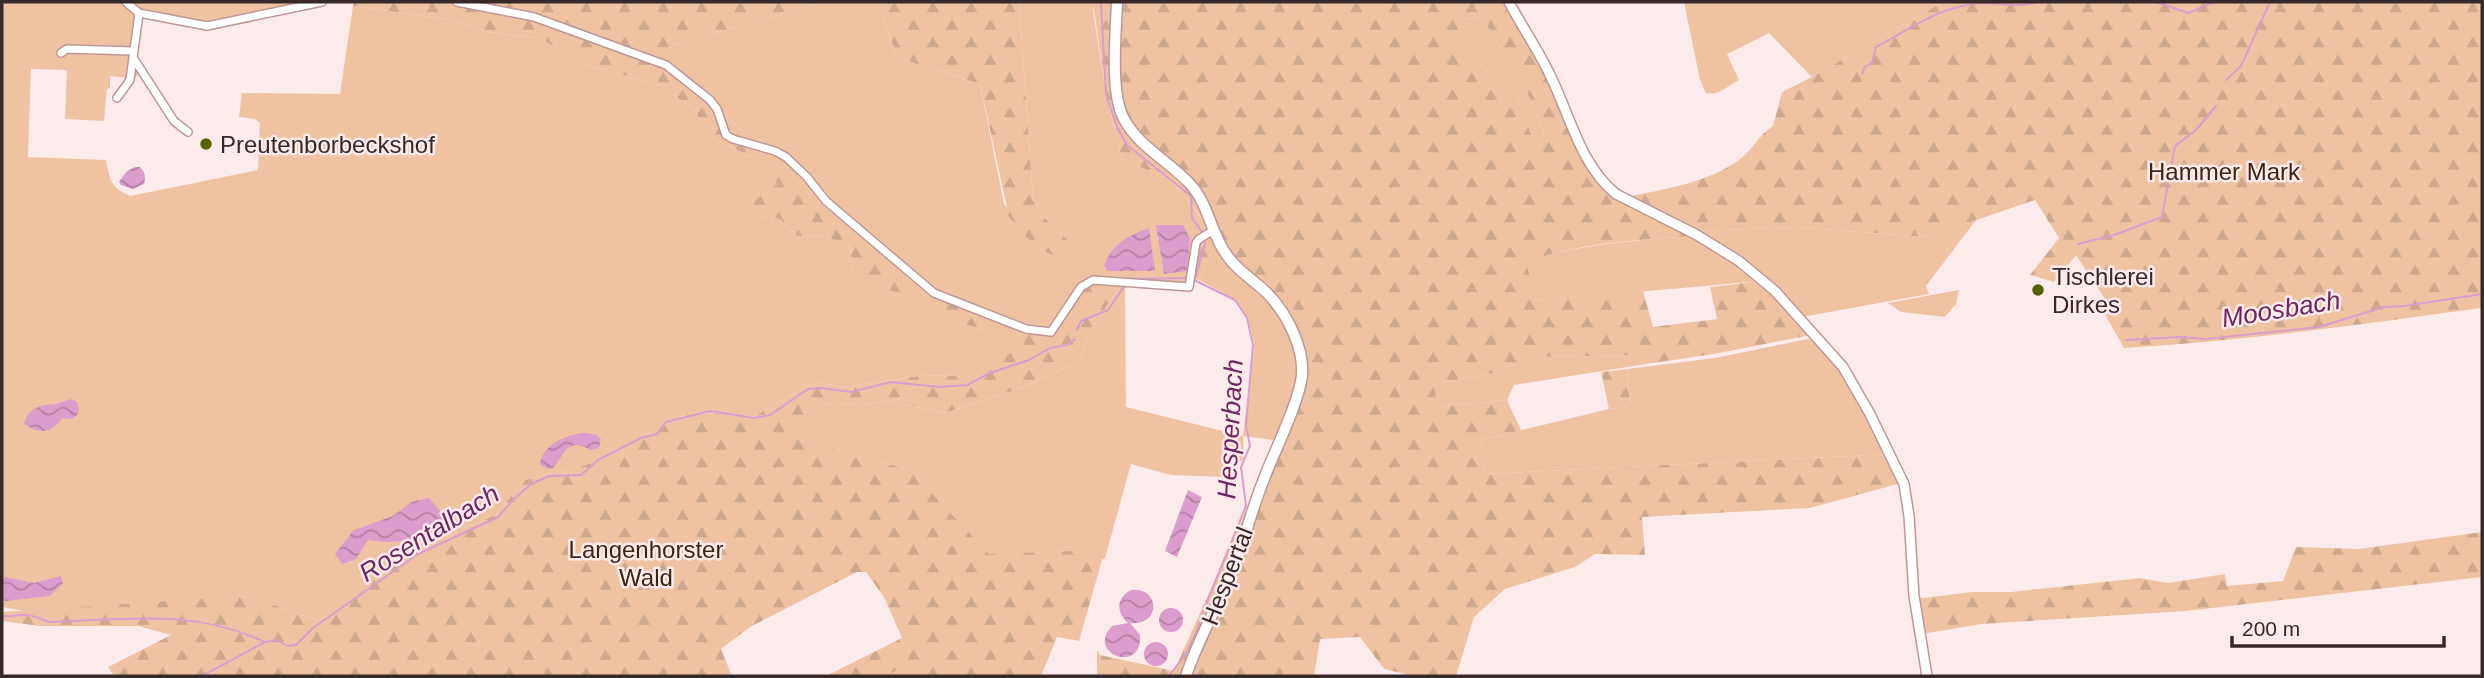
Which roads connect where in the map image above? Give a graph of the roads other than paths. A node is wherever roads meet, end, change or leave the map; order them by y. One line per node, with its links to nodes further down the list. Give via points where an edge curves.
1 (126, 2): 6 (street)
2 (322, 2): 6 (street, via 207,26)
3 (457, 2): 11 (street, via 534,18 666,65 710,100 726,135 786,157 826,201 934,293 994,318 1048,333 1081,287 1093,280 1189,287 1196,243)
4 (1117, 2): 11 (main road, Hespertal, via 1117,97 1122,117 1135,136 1199,194)
5 (1509, 2): 13 (street, via 1605,185 1747,267 1775,291 1843,367 1904,484)
6 (139, 13): 8 (street)
7 (61, 53): 8 (street, via 67,49)
8 (134, 55): 9 (street, via 131,80); 10 (street, via 174,121)
9 (117, 99)
10 (188, 132)
11 (1214, 230): 12 (main road, Hespertal, via 1237,268 1280,308 1300,352 1302,375 1237,559)
12 (1186, 676)
13 (1927, 676)

